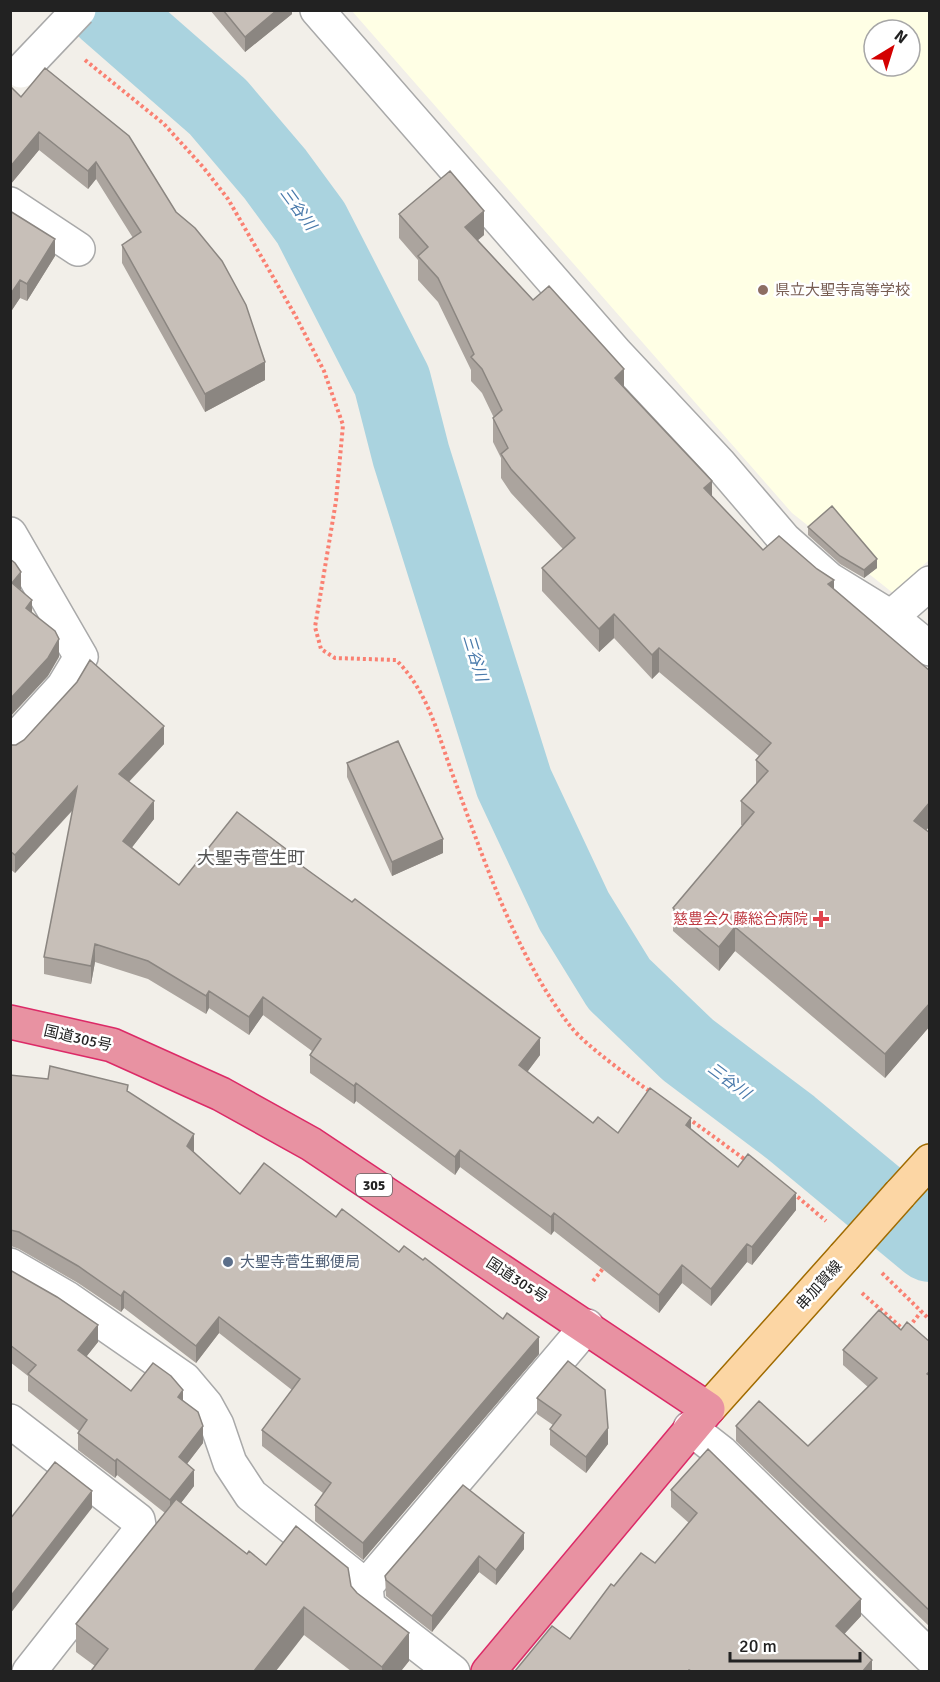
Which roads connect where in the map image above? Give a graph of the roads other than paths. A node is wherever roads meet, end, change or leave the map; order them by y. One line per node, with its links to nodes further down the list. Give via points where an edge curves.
1 (79, 10): 3 (street, bridge)
2 (317, 10): 8 (street, via 784,539 830,579)
3 (16, 78)
4 (10, 204): 5 (street)
5 (78, 249)
6 (10, 534): 10 (street, via 81,657 63,687)
7 (930, 583): 8 (street)
8 (891, 617): 9 (street)
9 (930, 649)
10 (10, 745)
11 (10, 1022): 14 (highway, 国道305号 / 305, via 112,1045 221,1094 311,1144)
12 (930, 1161): 15 (main road, 串加賀線, bridge)
13 (10, 1265): 17 (street, via 67,1298 184,1379 206,1405 230,1463 251,1495)
14 (587, 1326): 15 (highway, 国道305号 / 305); 17 (street)
15 (699, 1418): 18 (street, via 722,1453); 19 (highway)
16 (10, 1420): 20 (street, via 138,1520 140,1531)
17 (366, 1586): 21 (street, via 368,1606)
18 (930, 1657)
19 (492, 1670)
20 (29, 1671)
21 (453, 1671)

